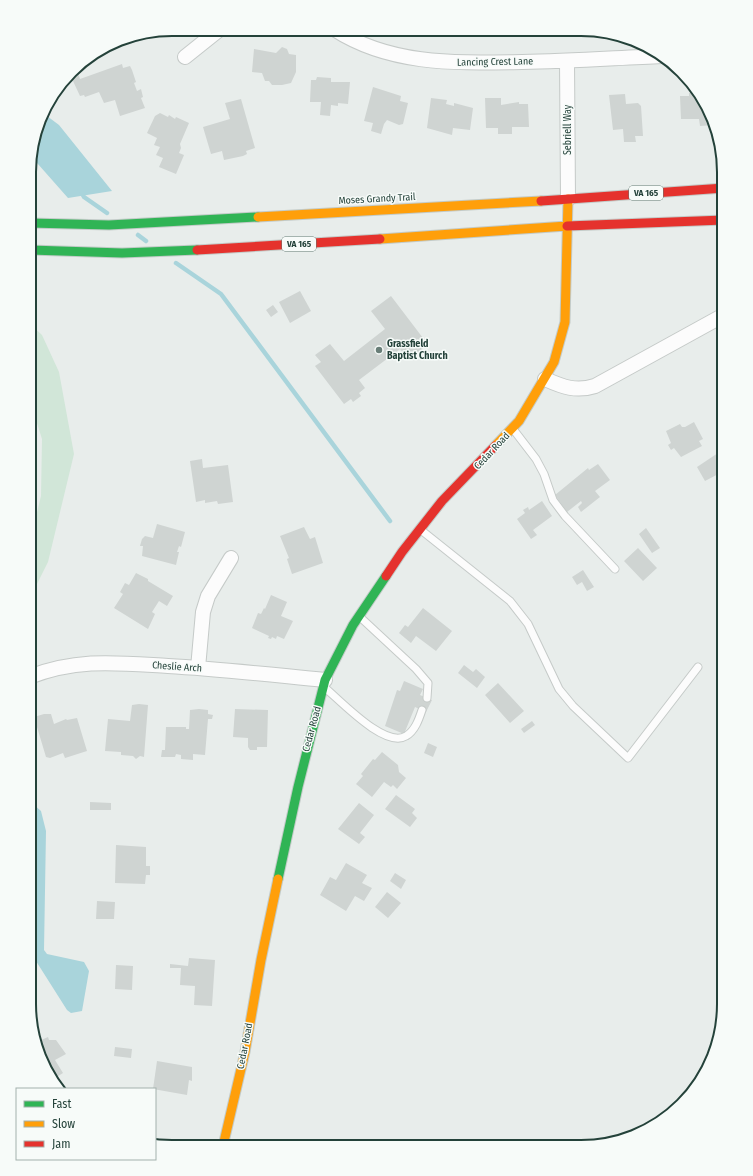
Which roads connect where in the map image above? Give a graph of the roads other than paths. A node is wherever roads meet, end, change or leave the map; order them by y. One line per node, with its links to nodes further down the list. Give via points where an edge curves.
1 (211, 36): 4 (street)
2 (346, 36): 5 (street, Lancing Crest Lane, via 397,56 419,60 472,63)
3 (653, 56): 5 (street, Lancing Crest Lane)
4 (185, 57)
5 (567, 61): 7 (street, Sebriell Way)
6 (717, 188): 7 (main road, Moses Grandy Trail / VA 165)
7 (568, 199): 9 (main road, Moses Grandy Trail / VA 165, via 109,225); 10 (main road, Cedar Road)
8 (717, 220): 10 (main road, VA 165)
9 (36, 223)
10 (568, 226): 11 (main road, VA 165, via 192,251 122,253); 13 (main road, Cedar Road, via 566,322 554,362)
11 (36, 250)
12 (717, 319): 13 (street, via 595,386 577,390 562,387)
13 (545, 379): 14 (main road, Cedar Road)
14 (513, 429): 15 (main road, Cedar Road, via 442,501); 17 (lane, via 536,459 553,500)
15 (420, 530): 18 (main road, Cedar Road); 19 (lane, via 510,601 528,624 559,690 628,758)
16 (231, 558): 20 (street, via 208,596 203,612)
17 (615, 569)
18 (359, 615): 22 (main road, Cedar Road); 23 (lane, via 416,668 428,684)
19 (698, 667)
20 (198, 668): 21 (street, Cheslie Arch, via 82,663); 22 (street, Cheslie Arch)
21 (36, 674)
22 (325, 684): 24 (lane, via 370,727 397,739 406,736 417,723); 25 (main road, Cedar Road, via 295,800 261,960 245,1052)
23 (427, 698)
24 (422, 710)
25 (224, 1140)

